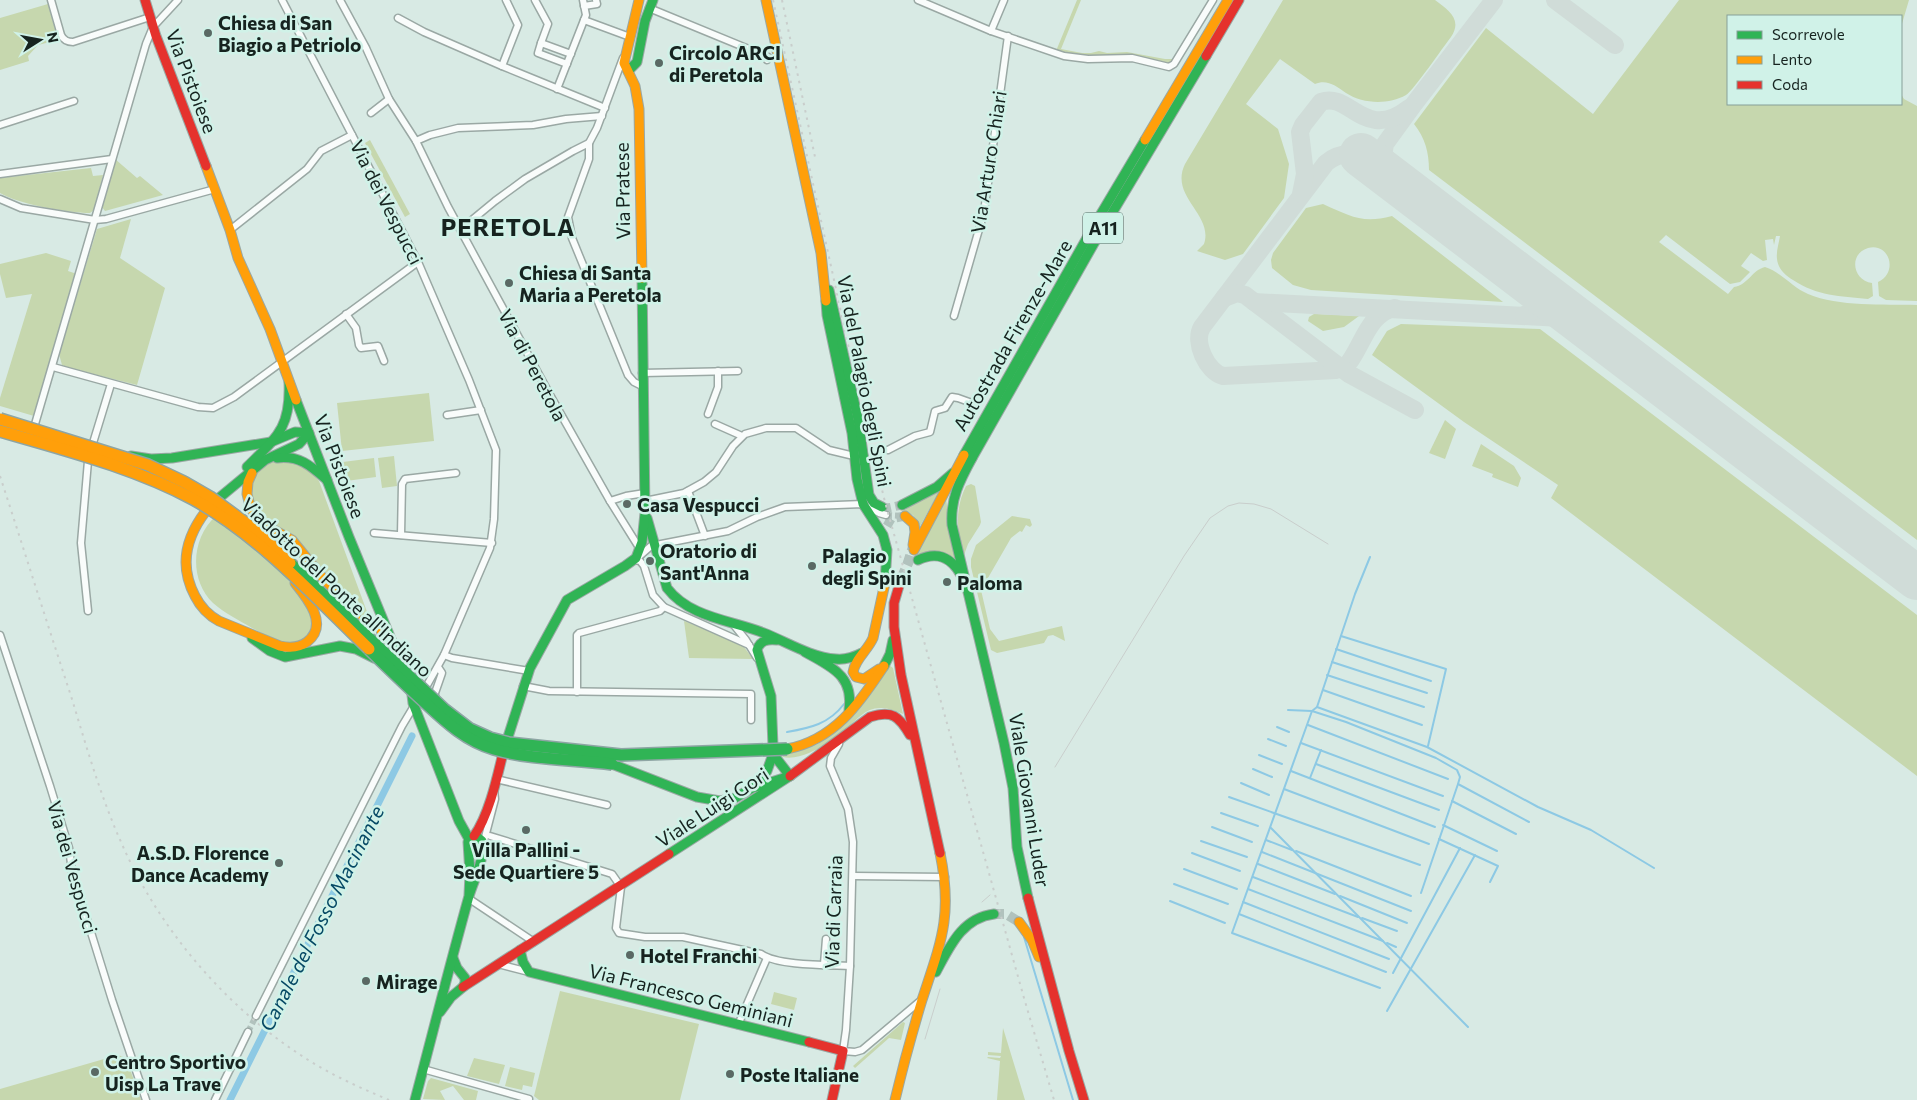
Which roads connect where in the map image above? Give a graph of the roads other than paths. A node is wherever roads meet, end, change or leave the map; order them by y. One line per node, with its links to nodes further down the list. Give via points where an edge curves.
1 (51, 0): 20 (street, via 61,35 69,42)
2 (145, 0): 20 (main road, Via Pistoiese)
3 (178, 0): 20 (street)
4 (282, 0): 39 (street, Via dei Vespucci)
5 (340, 0): 33 (street, Via di Peretola)
6 (506, 0): 29 (street, via 518,25)
7 (535, 0): 24 (street, via 548,24)
8 (596, 0): 16 (street, via 596,4)
9 (639, 0): 23 (main road)
10 (766, 0): 49 (main road, Via del Palagio degli Spini)
11 (918, 0): 21 (street)
12 (1004, 0): 21 (street)
13 (1213, 0): 22 (street, via 1174,64 1169,67 1132,58 1080,59 1064,56)
14 (1228, 0): 77 (main road, Autostrada Firenze-Mare / A11, via 1087,237)
15 (1239, 0): 77 (main road, Autostrada Firenze-Mare / A11)
16 (584, 3): 19 (street)
17 (651, 4): 27 (street, via 768,57); 30 (main road, via 637,62)
18 (398, 18): 29 (street)
19 (584, 20): 23 (street); 25 (street)
20 (151, 22): 42 (street); 44 (main road, Via Pistoiese)
21 (990, 31): 22 (street)
22 (1008, 36): 52 (street, Via Arturo Chiari, via 984,212)
23 (630, 37): 26 (main road)
24 (541, 44): 25 (street); 28 (street, via 538,53)
25 (571, 54): 28 (street)
26 (624, 57): 30 (main road, Via Pratese); 31 (street)
27 (767, 60)
28 (567, 64): 32 (street)
29 (502, 66): 32 (street)
30 (628, 71): 31 (street); 58 (main road, Via Pratese, via 635,86 639,109)
31 (612, 88): 35 (street)
32 (557, 89): 35 (street)
33 (389, 99): 36 (street); 40 (street, Via di Peretola)
34 (74, 101): 38 (street)
35 (605, 108): 37 (street)
36 (371, 113)
37 (602, 116): 40 (street, via 533,125 458,128); 41 (street)
38 (0, 125)
39 (352, 134): 48 (street, via 321,151 306,169); 50 (street, Via dei Vespucci)
40 (416, 141): 47 (street, Via di Peretola)
41 (589, 143): 47 (street, via 525,179); 61 (street, via 589,159 568,217 569,225 628,375)
42 (112, 159): 43 (street); 46 (street)
43 (0, 174)
44 (215, 189): 46 (street); 48 (main road, Via Pistoiese)
45 (0, 200): 46 (street, via 21,208)
46 (95, 220): 55 (street)
47 (461, 229): 88 (street, Via di Peretola)
48 (230, 230): 54 (main road, Via Pistoiese, via 268,336)
49 (821, 254): 76 (main road, Via del Palagio degli Spini); 76 (main road, Via del Palagio degli Spini, via 828,320 850,419)
50 (418, 262): 51 (street); 63 (street, Via dei Vespucci)
51 (346, 314): 53 (street, via 356,328 358,345 361,348 378,346); 54 (street)
52 (954, 316)
53 (384, 361)
54 (281, 362): 59 (main road, Via Pistoiese); 60 (street, via 234,397 213,408)
55 (53, 367): 60 (street); 70 (street)
56 (738, 371): 57 (street)
57 (718, 372): 58 (street); 64 (street, via 718,388)
58 (642, 373): 61 (main road, Via Pratese)
59 (289, 382): 69 (main road, Via Pistoiese); 72 (main road, via 288,416)
60 (111, 384): 73 (street)
61 (642, 386): 89 (main road, Via Pratese)
62 (972, 403): 74 (street, via 952,397 945,408 934,411 930,432)
63 (480, 410): 65 (street); 95 (street, Via dei Vespucci, via 496,453)
64 (708, 414)
65 (448, 415)
66 (0, 418): 75 (main road, Viadotto del Ponte all'Indiano, bridge)
67 (715, 424): 71 (street)
68 (0, 431): 100 (main road, Viadotto del Ponte all'Indiano, bridge, via 112,464 180,491 243,533)
69 (309, 433): 72 (main road, via 295,432); 78 (main road, via 299,444); 83 (main road, Via Pistoiese)
70 (32, 435)
71 (742, 436): 76 (street, via 766,428 794,427 829,450); 85 (street, via 716,472)
72 (272, 442): 75 (main road, bridge, via 167,459); 84 (main road)
73 (93, 443)
74 (888, 450)
75 (114, 454): 109 (main road, Viadotto del Ponte all'Indiano, bridge, via 148,466 210,496 288,560)
76 (863, 456): 87 (main road, Via del Palagio degli Spini, via 856,474)
77 (968, 457): 81 (main road); 102 (main road, Viale Giovanni Luder, via 951,508 952,525)
78 (265, 460): 80 (main road); 83 (main road, via 285,456 298,458)
79 (88, 462): 105 (street, via 81,543)
80 (252, 473): 84 (main road); 109 (main road, bridge, via 247,494 254,514 262,523 292,540)
81 (953, 473): 98 (main road); 98 (main road, via 904,510 915,523)
82 (456, 474): 92 (street, via 405,479 402,484)
83 (326, 480): 103 (main road, Via Pistoiese)
84 (232, 487): 86 (main road)
85 (688, 491): 89 (street); 93 (street)
86 (219, 498)
87 (866, 500): 93 (street, via 782,507 728,531); 94 (main road, Via del Palagio degli Spini); 94 (main road, via 874,503 884,515)
88 (610, 501): 89 (street, via 626,496); 97 (street, Via di Peretola)
89 (645, 502): 96 (main road, Via Pratese); 97 (main road, Via Pratese)
90 (206, 511): 111 (main road, via 194,527 188,543 185,561 187,580 199,603 216,620)
91 (374, 533): 92 (street)
92 (401, 535): 95 (street)
93 (704, 536): 96 (street)
94 (886, 541): 114 (main road, Via del Palagio degli Spini, via 887,575 873,638)
95 (492, 543): 116 (street, Via dei Vespucci)
96 (655, 545): 99 (street); 106 (main road, Via Pratese, via 667,588 674,596)
97 (640, 548): 99 (main road, Via Pratese)
98 (915, 552): 102 (main road, Viale Giovanni Luder, via 950,559)
99 (635, 560): 104 (street, via 644,566 653,595); 122 (main road, via 569,598)
100 (282, 567): 111 (main road, bridge, via 310,602 316,626 310,639 297,647); 119 (main road, Viadotto del Ponte all'Indiano, bridge)
101 (901, 579): 107 (main road, via 895,599)
102 (969, 592): 167 (main road, Viale Giovanni Luder, via 1013,788 1022,874)
103 (374, 598): 113 (main road, Via Pistoiese); 117 (main road, Via Pistoiese)
104 (664, 607): 112 (street); 126 (street, via 660,611 579,633)
105 (88, 611)
106 (733, 624): 110 (main road, Via Pratese, via 760,631); 112 (street)
107 (894, 627): 120 (main road, via 891,651); 133 (main road)
108 (0, 635): 170 (street, Via dei Vespucci, via 50,786 69,848 72,871 115,1010)
109 (372, 640): 128 (main road, Viadotto del Ponte all'Indiano, bridge, via 464,726 509,743 621,755 787,749 817,740)
110 (777, 640): 115 (main road, Via Pratese); 118 (main road, via 765,640 760,644 757,650)
111 (266, 644): 119 (main road, bridge, via 281,656 347,646 362,650)
112 (749, 645): 118 (street)
113 (385, 647)
114 (865, 651): 115 (main road, via 839,660); 120 (main road, Via del Palagio degli Spini, via 853,668 856,677 866,678)
115 (805, 652): 128 (main road, via 845,679 852,696)
116 (444, 655): 121 (street, Via dei Vespucci); 122 (street)
117 (400, 662)
118 (760, 663): 132 (main road, via 771,696)
119 (383, 664): 136 (main road, Viadotto del Ponte all'Indiano, bridge, via 450,727 477,743 513,753 612,764 704,800 735,798)
120 (884, 666): 128 (main road)
121 (438, 667): 125 (street, Via dei Vespucci); 131 (street, via 442,673 435,693 438,707 469,731)
122 (529, 671): 124 (main road)
123 (400, 686): 127 (main road)
124 (523, 686): 126 (street, via 545,691); 131 (main road)
125 (426, 687)
126 (577, 692): 129 (street, via 751,694)
127 (414, 701): 140 (main road, via 459,821); 163 (street)
128 (849, 712)
129 (751, 720)
130 (847, 733): 133 (main road, Viale Luigi Gori, via 872,715 892,714 905,725); 134 (main road, Viale Luigi Gori); 142 (street, Via di Carraia, via 833,753 830,766 850,814)
131 (506, 744): 135 (main road)
132 (773, 750): 134 (main road); 136 (main road, via 767,770)
133 (920, 764): 143 (main road)
134 (790, 776): 136 (main road, Viadotto del Ponte all'Indiano); 144 (main road, Viale Luigi Gori)
135 (496, 779): 137 (main road); 138 (street)
136 (752, 788)
137 (494, 790): 140 (main road, via 481,826); 141 (street)
138 (607, 805)
139 (490, 836): 144 (street, via 612,874)
140 (472, 838): 141 (main road, via 480,838); 145 (main road)
141 (483, 847): 145 (main road)
142 (853, 876): 143 (street); 155 (street, Via di Carraia)
143 (945, 877): 161 (main road, via 947,913)
144 (621, 886): 149 (main road, Viale Luigi Gori); 152 (street, via 616,928 619,932 645,937 683,937)
145 (468, 896): 149 (street); 151 (main road)
146 (994, 914): 161 (main road, via 975,918 963,928)
147 (1019, 922): 167 (main road, via 1036,949)
148 (826, 939): 154 (street, Via di Carraia)
149 (534, 942): 150 (main road, Viale Luigi Gori)
150 (520, 950): 153 (main road, Viale Luigi Gori); 157 (main road)
151 (453, 958): 158 (main road); 159 (main road)
152 (766, 958): 154 (street); 164 (street)
153 (498, 964): 156 (main road, Viale Luigi Gori); 157 (street, Via Francesco Geminiani)
154 (824, 964): 155 (street)
155 (850, 966): 166 (street, Via di Carraia)
156 (486, 971): 158 (street, Viale Luigi Gori, via 471,975); 160 (main road, Viale Luigi Gori)
157 (530, 972): 164 (main road, Via Francesco Geminiani)
158 (461, 973): 159 (main road, via 453,971); 160 (main road, via 465,980)
159 (446, 979): 160 (main road, via 452,990); 162 (main road)
160 (461, 989): 162 (main road, Viale Luigi Gori)
161 (922, 1000): 166 (street, via 862,1050); 174 (main road)
162 (438, 1015): 168 (main road)
163 (256, 1016)
164 (738, 1025): 166 (main road, Via Francesco Geminiani)
165 (248, 1032): 171 (street)
166 (843, 1051): 173 (main road, Via di Carraia)
167 (1069, 1051): 175 (main road, Viale Giovanni Luder)
168 (423, 1070): 169 (street); 172 (main road)
169 (530, 1099)
170 (146, 1100)
171 (215, 1100)
172 (415, 1100)
173 (832, 1100)
174 (895, 1100)
175 (1084, 1100)

